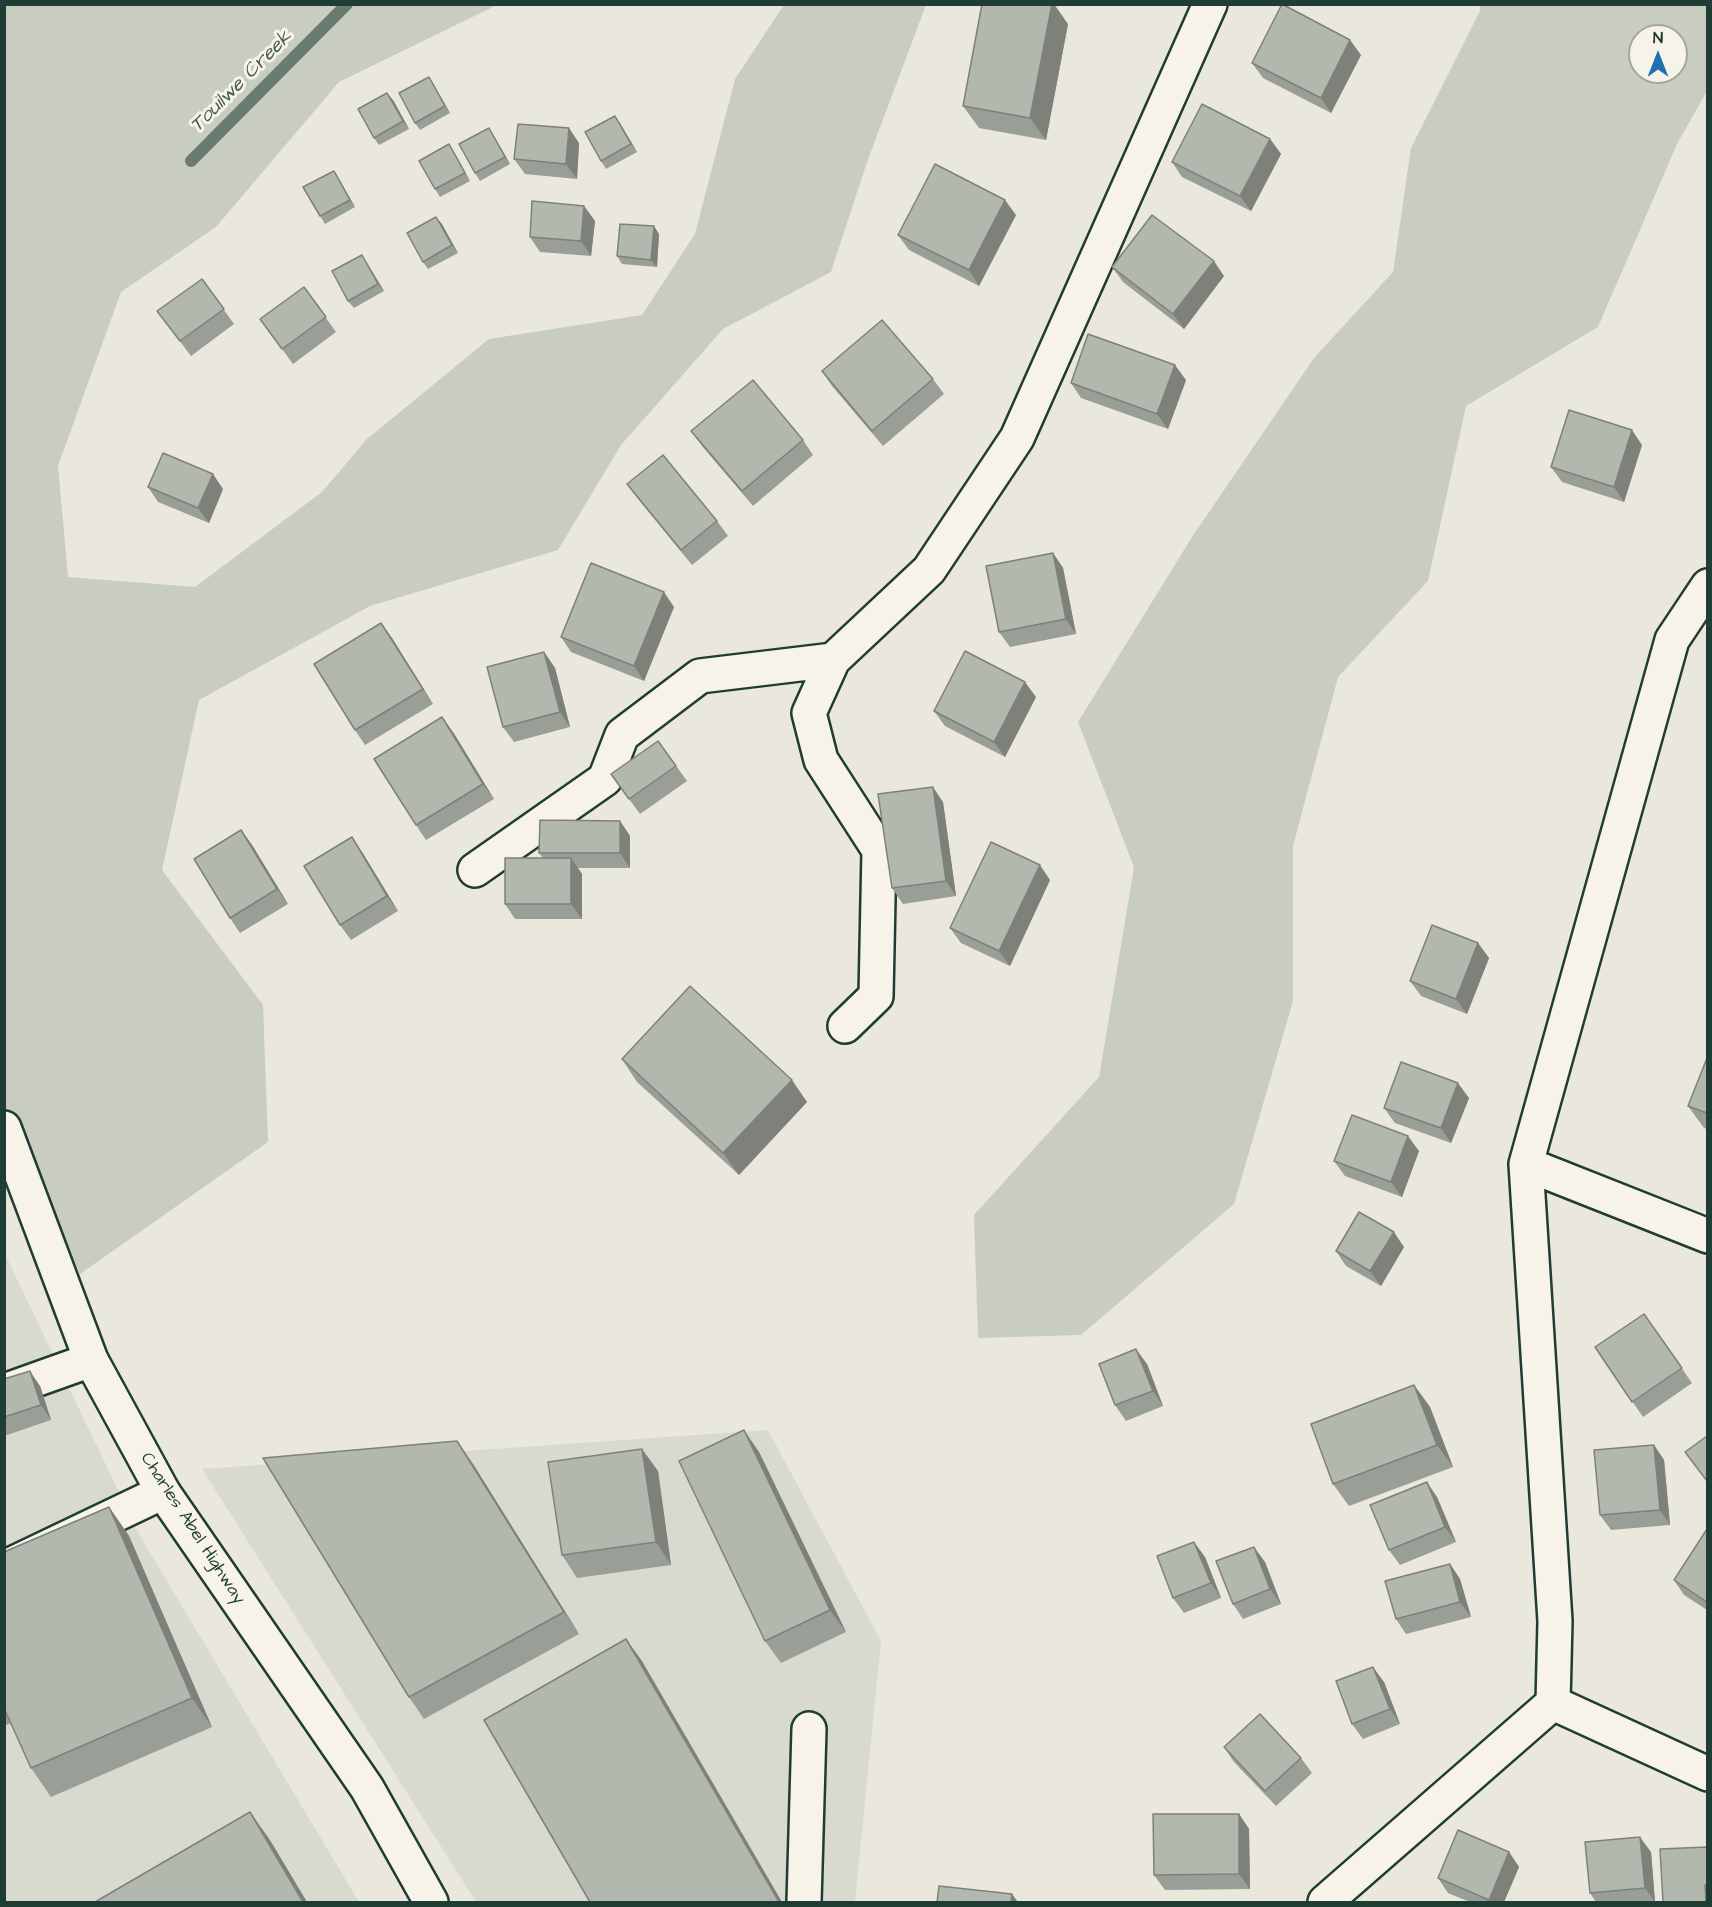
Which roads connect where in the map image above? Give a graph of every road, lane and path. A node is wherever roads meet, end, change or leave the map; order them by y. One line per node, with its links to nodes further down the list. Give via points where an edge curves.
1 (1210, 4): 3 (street, via 1017,438 929,570)
2 (1707, 586): 7 (street, via 1672,640)
3 (833, 660): 4 (street, via 700,676 622,735 605,779); 5 (street, via 809,713 821,760 879,850 876,996)
4 (475, 870)
5 (845, 1026)
6 (4, 1128): 9 (street, Charles Abel Highway)
7 (1526, 1164): 8 (street); 13 (street, via 1555,1621)
8 (1707, 1236)
9 (91, 1360): 10 (street); 11 (street, Charles Abel Highway)
10 (4, 1390)
11 (163, 1492): 12 (street); 16 (street, Charles Abel Highway, via 367,1788)
12 (4, 1568)
13 (1553, 1703): 15 (street); 18 (street)
14 (809, 1729): 17 (street)
15 (1707, 1774)
16 (431, 1902)
17 (804, 1902)
18 (1325, 1902)

